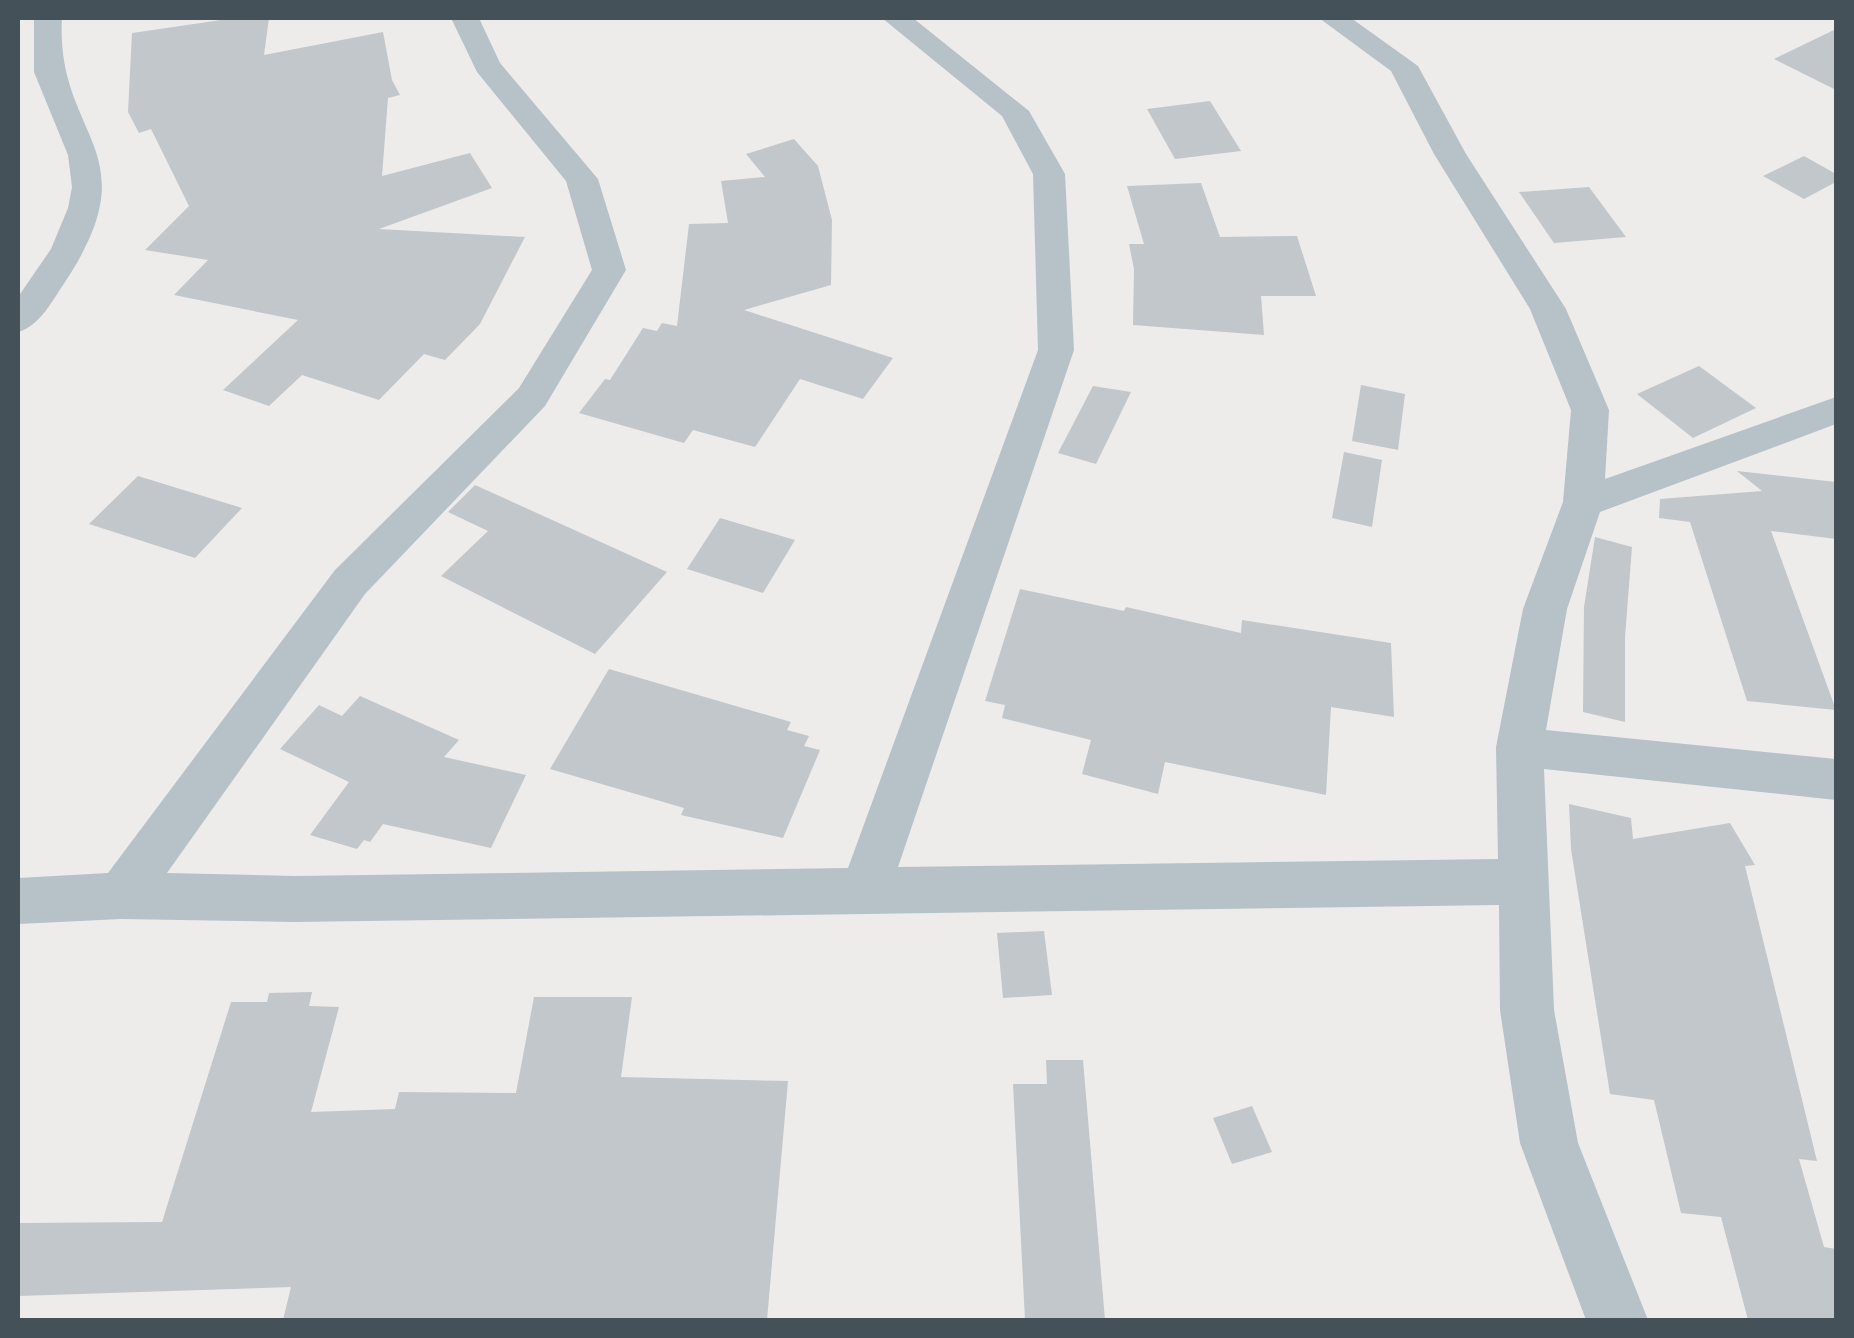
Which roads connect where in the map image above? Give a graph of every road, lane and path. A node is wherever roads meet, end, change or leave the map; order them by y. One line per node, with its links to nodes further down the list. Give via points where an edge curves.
1 (48, 18): 5 (street, via 48,69 87,168 86,200 42,292)
2 (466, 18): 12 (street, via 487,66 582,179 609,270 532,396 350,582)
3 (896, 18): 11 (street, via 1014,112 1050,174 1056,350)
4 (1333, 18): 7 (street, via 1403,66 1548,309 1590,410)
5 (18, 320)
6 (1836, 410): 7 (street)
7 (1583, 502): 8 (street, via 1546,610)
8 (1520, 747): 9 (street); 10 (street)
9 (1836, 779)
10 (1524, 882): 11 (street); 14 (street, via 1527,1010 1549,1143)
11 (865, 890): 12 (street)
12 (121, 896): 13 (street)
13 (18, 900)
14 (1617, 1320)

